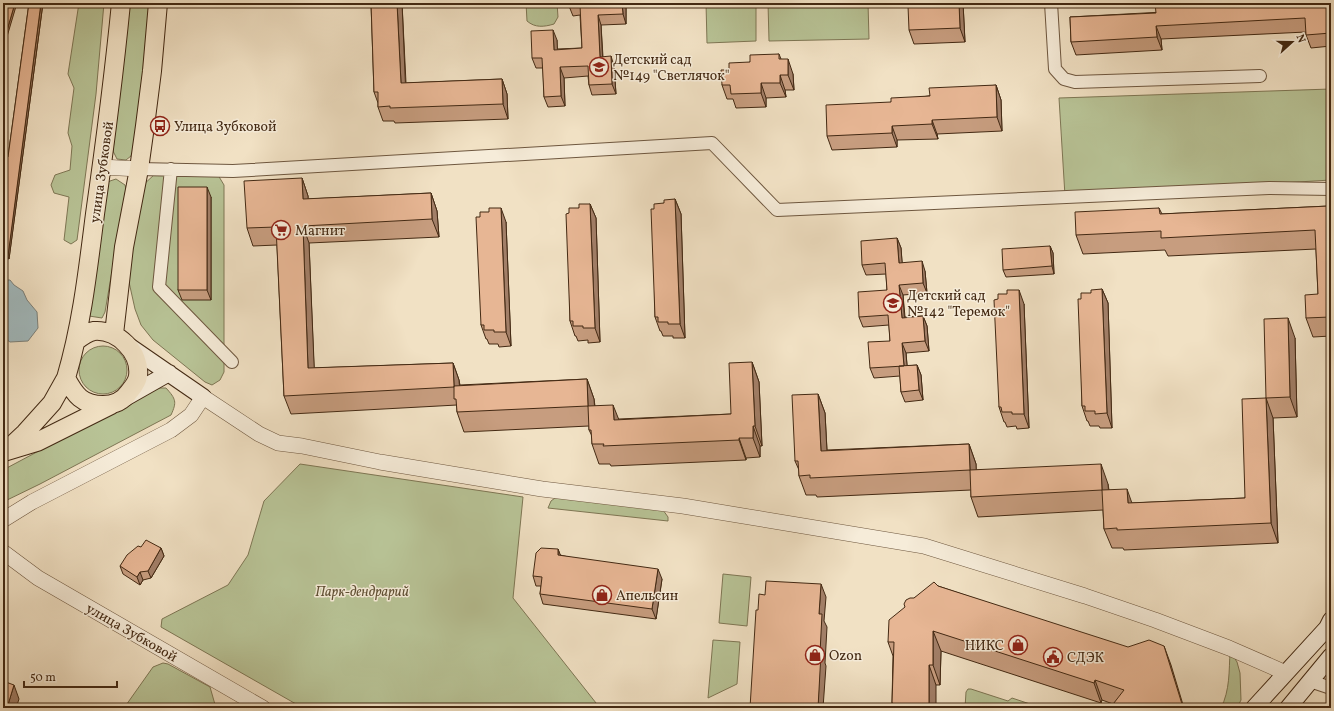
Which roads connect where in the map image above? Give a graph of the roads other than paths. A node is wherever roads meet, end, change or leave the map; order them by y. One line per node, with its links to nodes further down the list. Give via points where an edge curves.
1 (121, 3): 5 (main road, улица Зубковой)
2 (158, 3): 6 (main road)
3 (1051, 3): 4 (street, via 1055,69 1064,79 1074,82)
4 (1260, 76)
5 (101, 167): 6 (street); 10 (main road, улица Зубковой)
6 (139, 169): 7 (street); 9 (main road, via 124,247)
7 (171, 169): 8 (street, via 233,171 712,143 777,210 1269,188); 12 (street, via 159,287)
8 (1331, 189)
9 (114, 334): 10 (main road, via 94,331 84,334); 11 (main road)
10 (76, 341): 14 (main road, улица Зубковой)
11 (129, 346): 13 (main road); 16 (main road, via 137,364 138,376 136,384)
12 (232, 362)
13 (169, 373): 15 (main road); 16 (main road)
14 (66, 378): 16 (main road, via 78,398 95,405); 17 (main road, улица Зубковой, via 52,403 25,433)
15 (203, 397): 18 (street, via 191,415 171,430 32,502); 22 (street, via 259,434 278,443 542,489 683,506 924,546 1155,620)
16 (118, 401): 17 (main road, via 37,442)
17 (3, 452)
18 (3, 520)
19 (3, 552): 25 (street, улица Зубковой, via 38,578)
20 (1331, 620): 22 (main road, via 1327,628)
21 (1331, 656): 23 (main road)
22 (1286, 673): 26 (main road)
23 (1310, 681): 24 (street); 27 (main road)
24 (1331, 688)
25 (263, 708)
26 (1254, 708)
27 (1288, 708)

